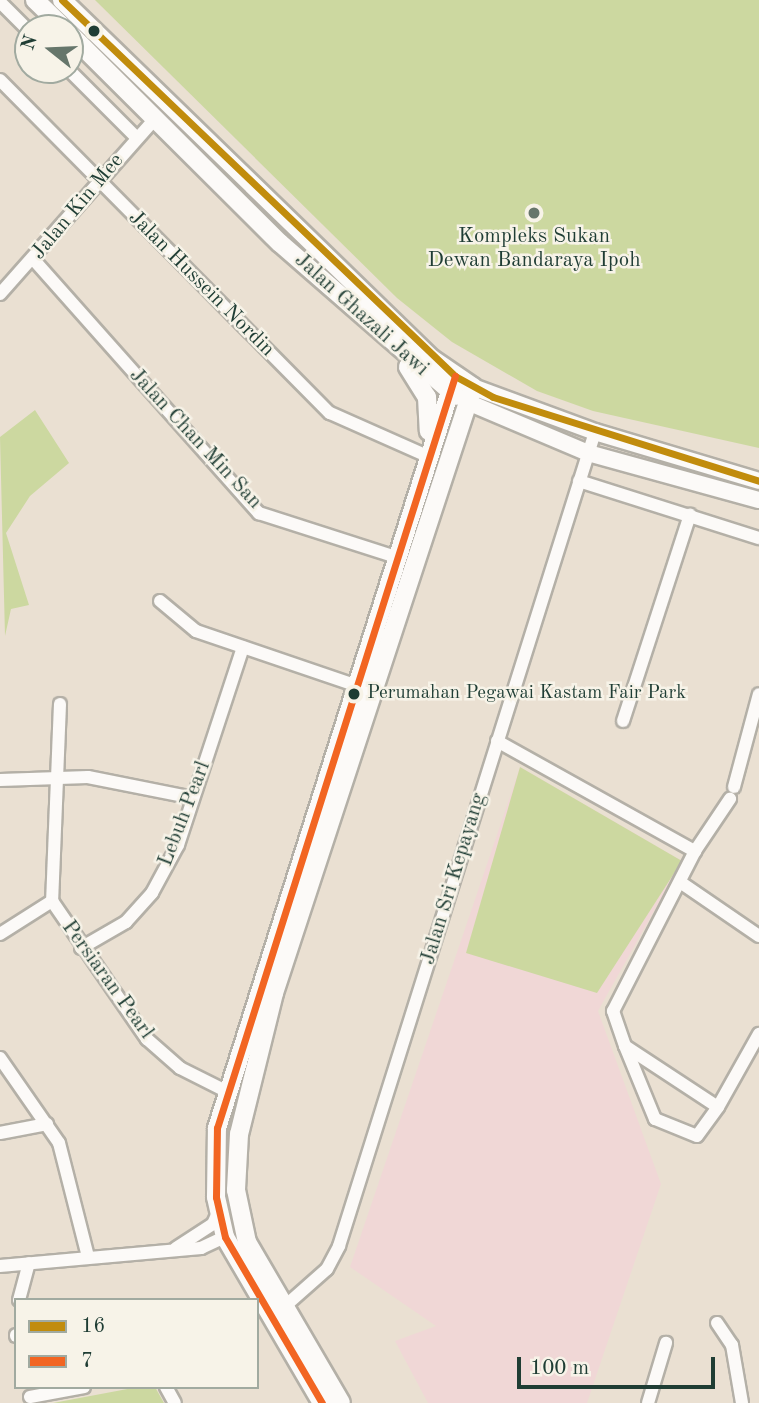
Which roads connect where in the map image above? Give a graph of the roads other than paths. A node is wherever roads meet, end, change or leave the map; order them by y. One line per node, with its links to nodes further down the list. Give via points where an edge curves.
1 (35, 0): 4 (main road)
2 (62, 0): 7 (main road, Jalan Ghazali Jawi)
3 (0, 2): 5 (street)
4 (50, 14)
5 (14, 16)
6 (84, 48): 10 (main road, Jalan Ghazali Jawi)
7 (132, 67): 10 (main road, via 131,77 152,99); 12 (main road, Jalan Ghazali Jawi)
8 (83, 84): 11 (street)
9 (2, 87): 13 (street, Jalan Hussein Nordin)
10 (155, 119): 11 (street, Jalan Kin Mee); 12 (main road, via 171,120 198,142); 15 (main road, Jalan Ghazali Jawi)
11 (136, 137): 13 (street, Jalan Kin Mee)
12 (214, 146): 14 (main road, Jalan Ghazali Jawi)
13 (97, 179): 16 (street, Jalan Kin Mee); 23 (street, Jalan Hussein Nordin, via 330,413)
14 (260, 191): 15 (main road); 19 (main road, Jalan Ghazali Jawi)
15 (280, 243): 18 (main road, Jalan Ghazali Jawi)
16 (34, 260): 17 (street, Jalan Kin Mee); 30 (street, Jalan Chan Min San, via 259,513)
17 (0, 294)
18 (385, 340): 19 (main road, Jalan Ghazali Jawi); 23 (main road, via 427,397)
19 (451, 384): 20 (main road, Jalan Ghazali Jawi); 24 (main road)
20 (469, 394): 21 (street); 22 (street, Jalan Ghazali Jawi); 55 (main road, via 274,993)
21 (595, 432): 22 (street, Jalan Sri Kepayang); 26 (street)
22 (588, 453): 25 (street, Jalan Sri Kepayang); 27 (street, Jalan Ghazali Jawi)
23 (425, 455): 24 (main road)
24 (421, 478): 30 (main road)
25 (579, 481): 28 (street); 37 (street, Jalan Sri Kepayang)
26 (759, 481)
27 (759, 499)
28 (690, 515): 29 (street); 36 (street)
29 (759, 538)
30 (396, 557): 33 (main road)
31 (160, 601): 32 (street, via 196,631)
32 (243, 647): 33 (street); 40 (street, Lebuh Pearl)
33 (355, 685): 51 (main road)
34 (759, 694): 41 (street, via 732,793)
35 (61, 704): 38 (street, Persiaran Pearl)
36 (623, 721)
37 (497, 741): 41 (street); 64 (street, Jalan Sri Kepayang, via 339,1246 327,1269)
38 (57, 777): 39 (street); 40 (street, via 138,783); 43 (street, Persiaran Pearl)
39 (0, 780)
40 (193, 798): 46 (street, Lebuh Pearl, via 152,892 126,922)
41 (695, 851): 42 (street)
42 (683, 884): 45 (street); 48 (street, via 613,1011)
43 (52, 901): 44 (street); 46 (street, Persiaran Pearl)
44 (0, 934)
45 (759, 936)
46 (81, 948): 51 (street, Persiaran Pearl, via 147,1039 180,1068)
47 (758, 1039): 52 (street)
48 (625, 1046): 52 (street); 52 (street, via 655,1119 697,1136)
49 (0, 1058): 50 (street)
50 (4, 1072): 53 (street)
51 (226, 1091): 55 (main road); 57 (main road, via 217,1128)
52 (718, 1107)
53 (47, 1124): 54 (street); 60 (street, via 75,1189)
54 (0, 1133)
55 (239, 1135): 56 (main road)
56 (236, 1189): 58 (main road); 64 (main road, via 247,1242)
57 (218, 1213): 58 (main road); 59 (street, via 213,1224)
58 (225, 1237): 59 (street, via 212,1247); 64 (main road)
59 (176, 1248): 60 (street)
60 (88, 1257): 61 (street)
61 (30, 1263): 62 (street); 63 (street)
62 (0, 1266)
63 (20, 1298)
64 (277, 1312): 69 (main road); 70 (main road)
65 (717, 1323): 72 (street, via 732,1345)
66 (666, 1343): 71 (street)
67 (72, 1389): 68 (street)
68 (29, 1396)
69 (322, 1403)
70 (341, 1403)
71 (648, 1403)
72 (742, 1403)

